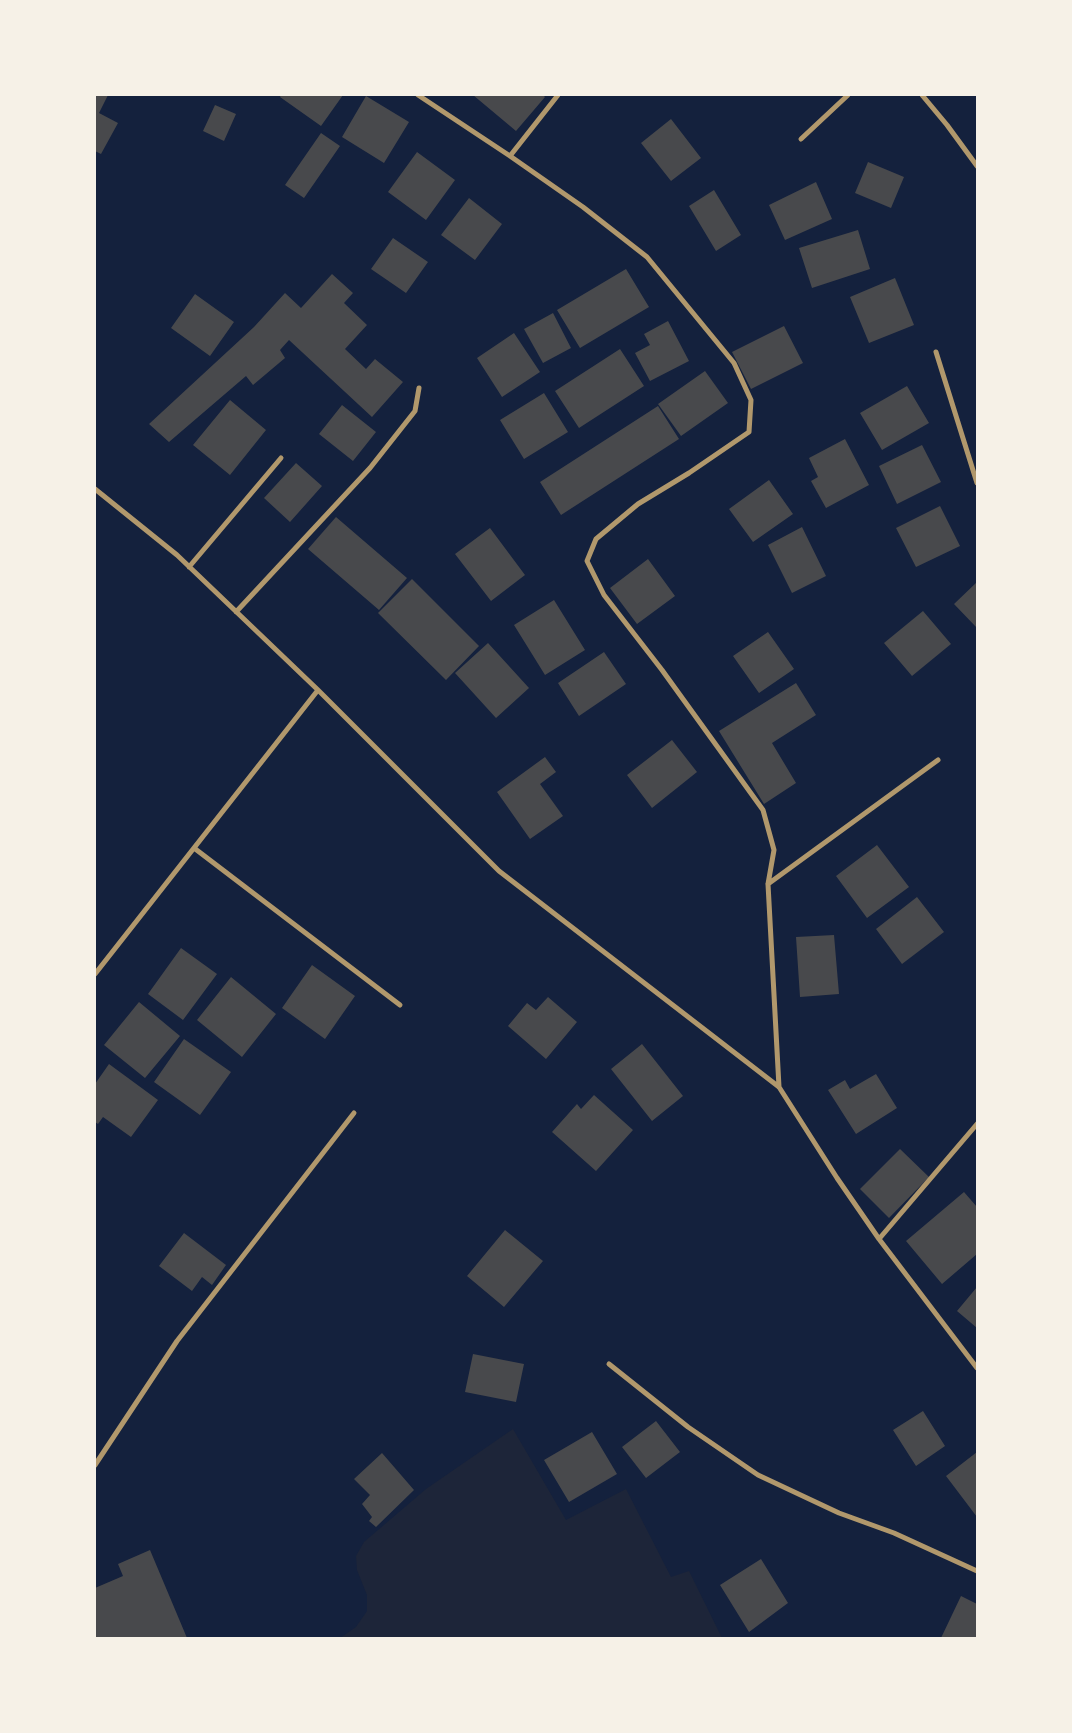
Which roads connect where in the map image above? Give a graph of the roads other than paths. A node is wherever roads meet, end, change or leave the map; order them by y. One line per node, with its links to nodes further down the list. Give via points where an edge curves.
1 (418, 95): 6 (street)
2 (558, 95): 6 (street)
3 (848, 95): 5 (street)
4 (922, 95): 7 (street)
5 (801, 140)
6 (510, 156): 18 (street, via 647,257 734,364 751,400 749,432 638,504 596,539 587,561 604,595 763,810 774,850)
7 (977, 166)
8 (936, 352): 11 (street)
9 (419, 388): 14 (street, via 415,411 370,468)
10 (281, 458): 13 (street)
11 (977, 483)
12 (95, 489): 13 (street)
13 (189, 567): 14 (street)
14 (236, 612): 15 (street)
15 (318, 690): 17 (street); 21 (street, via 499,871)
16 (938, 760): 18 (street)
17 (194, 848): 19 (street); 20 (street)
18 (768, 884): 21 (street)
19 (95, 974)
20 (400, 1006)
21 (779, 1087): 24 (street)
22 (354, 1113): 27 (street, via 177,1341)
23 (977, 1124): 24 (street)
24 (879, 1239): 26 (street)
25 (609, 1364): 28 (street, via 688,1427 758,1475)
26 (977, 1368)
27 (95, 1465)
28 (977, 1571)

